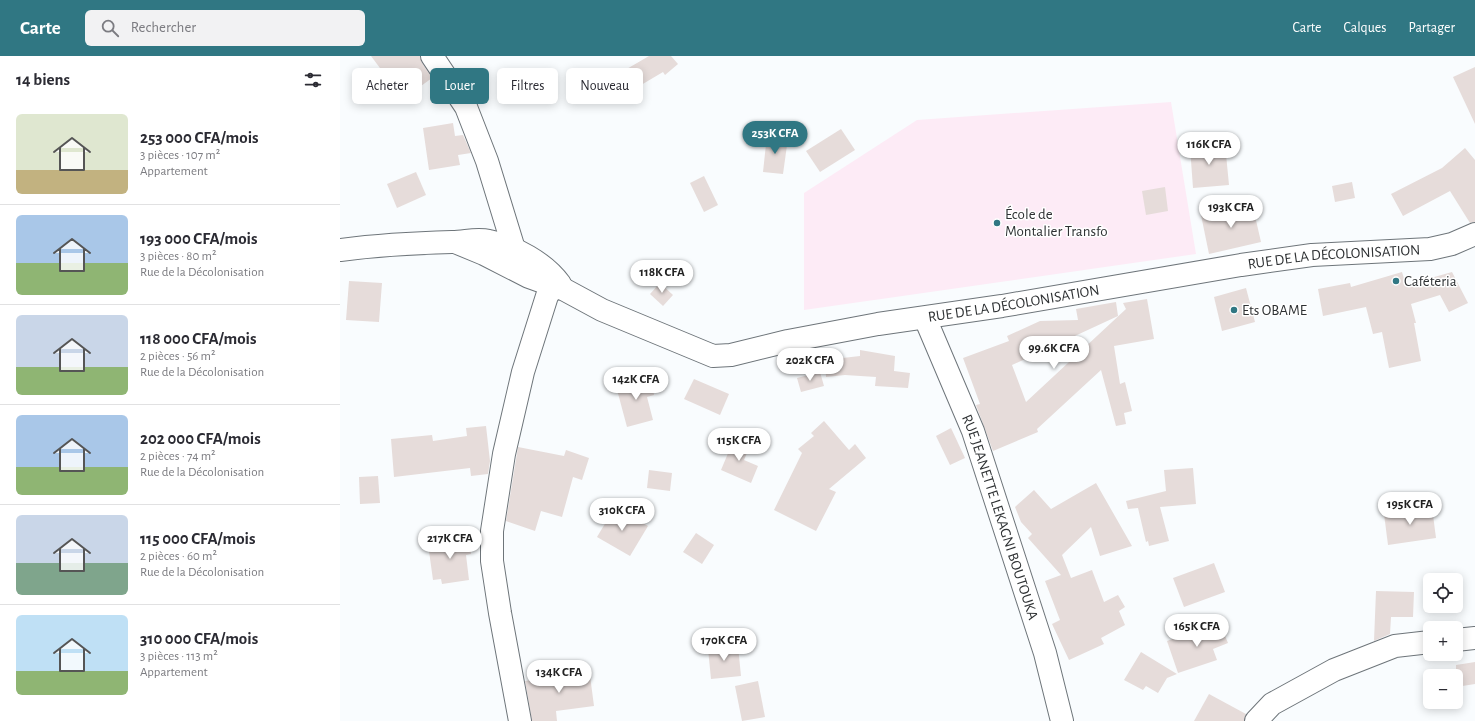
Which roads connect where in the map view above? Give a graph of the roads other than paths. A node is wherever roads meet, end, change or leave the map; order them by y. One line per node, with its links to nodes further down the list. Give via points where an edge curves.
1 (432, 56): 4 (street, via 466,107 487,161)
2 (1475, 234): 7 (street, RUE DE LA DÉCOLONISATION, via 1452,244 1430,248 1312,255)
3 (455, 242): 4 (street, via 487,240); 5 (street, via 400,243); 6 (street, RUE DE LA DÉCOLONISATION)
4 (514, 249): 6 (street, via 540,265 558,281)
5 (340, 250)
6 (559, 289): 7 (street, RUE DE LA DÉCOLONISATION, via 602,310 713,356 731,356 824,334); 11 (street, via 547,296 523,372 504,454 492,531 492,561)
7 (925, 318): 12 (street, RUE JEANETTE LEKAGNI BOUTOUKA, via 973,431 1045,654)
8 (1475, 638): 9 (street)
9 (1463, 639)
10 (1423, 643): 13 (street, via 1395,646 1334,670 1272,704)
11 (520, 721)
12 (1062, 721)
13 (1256, 721)

